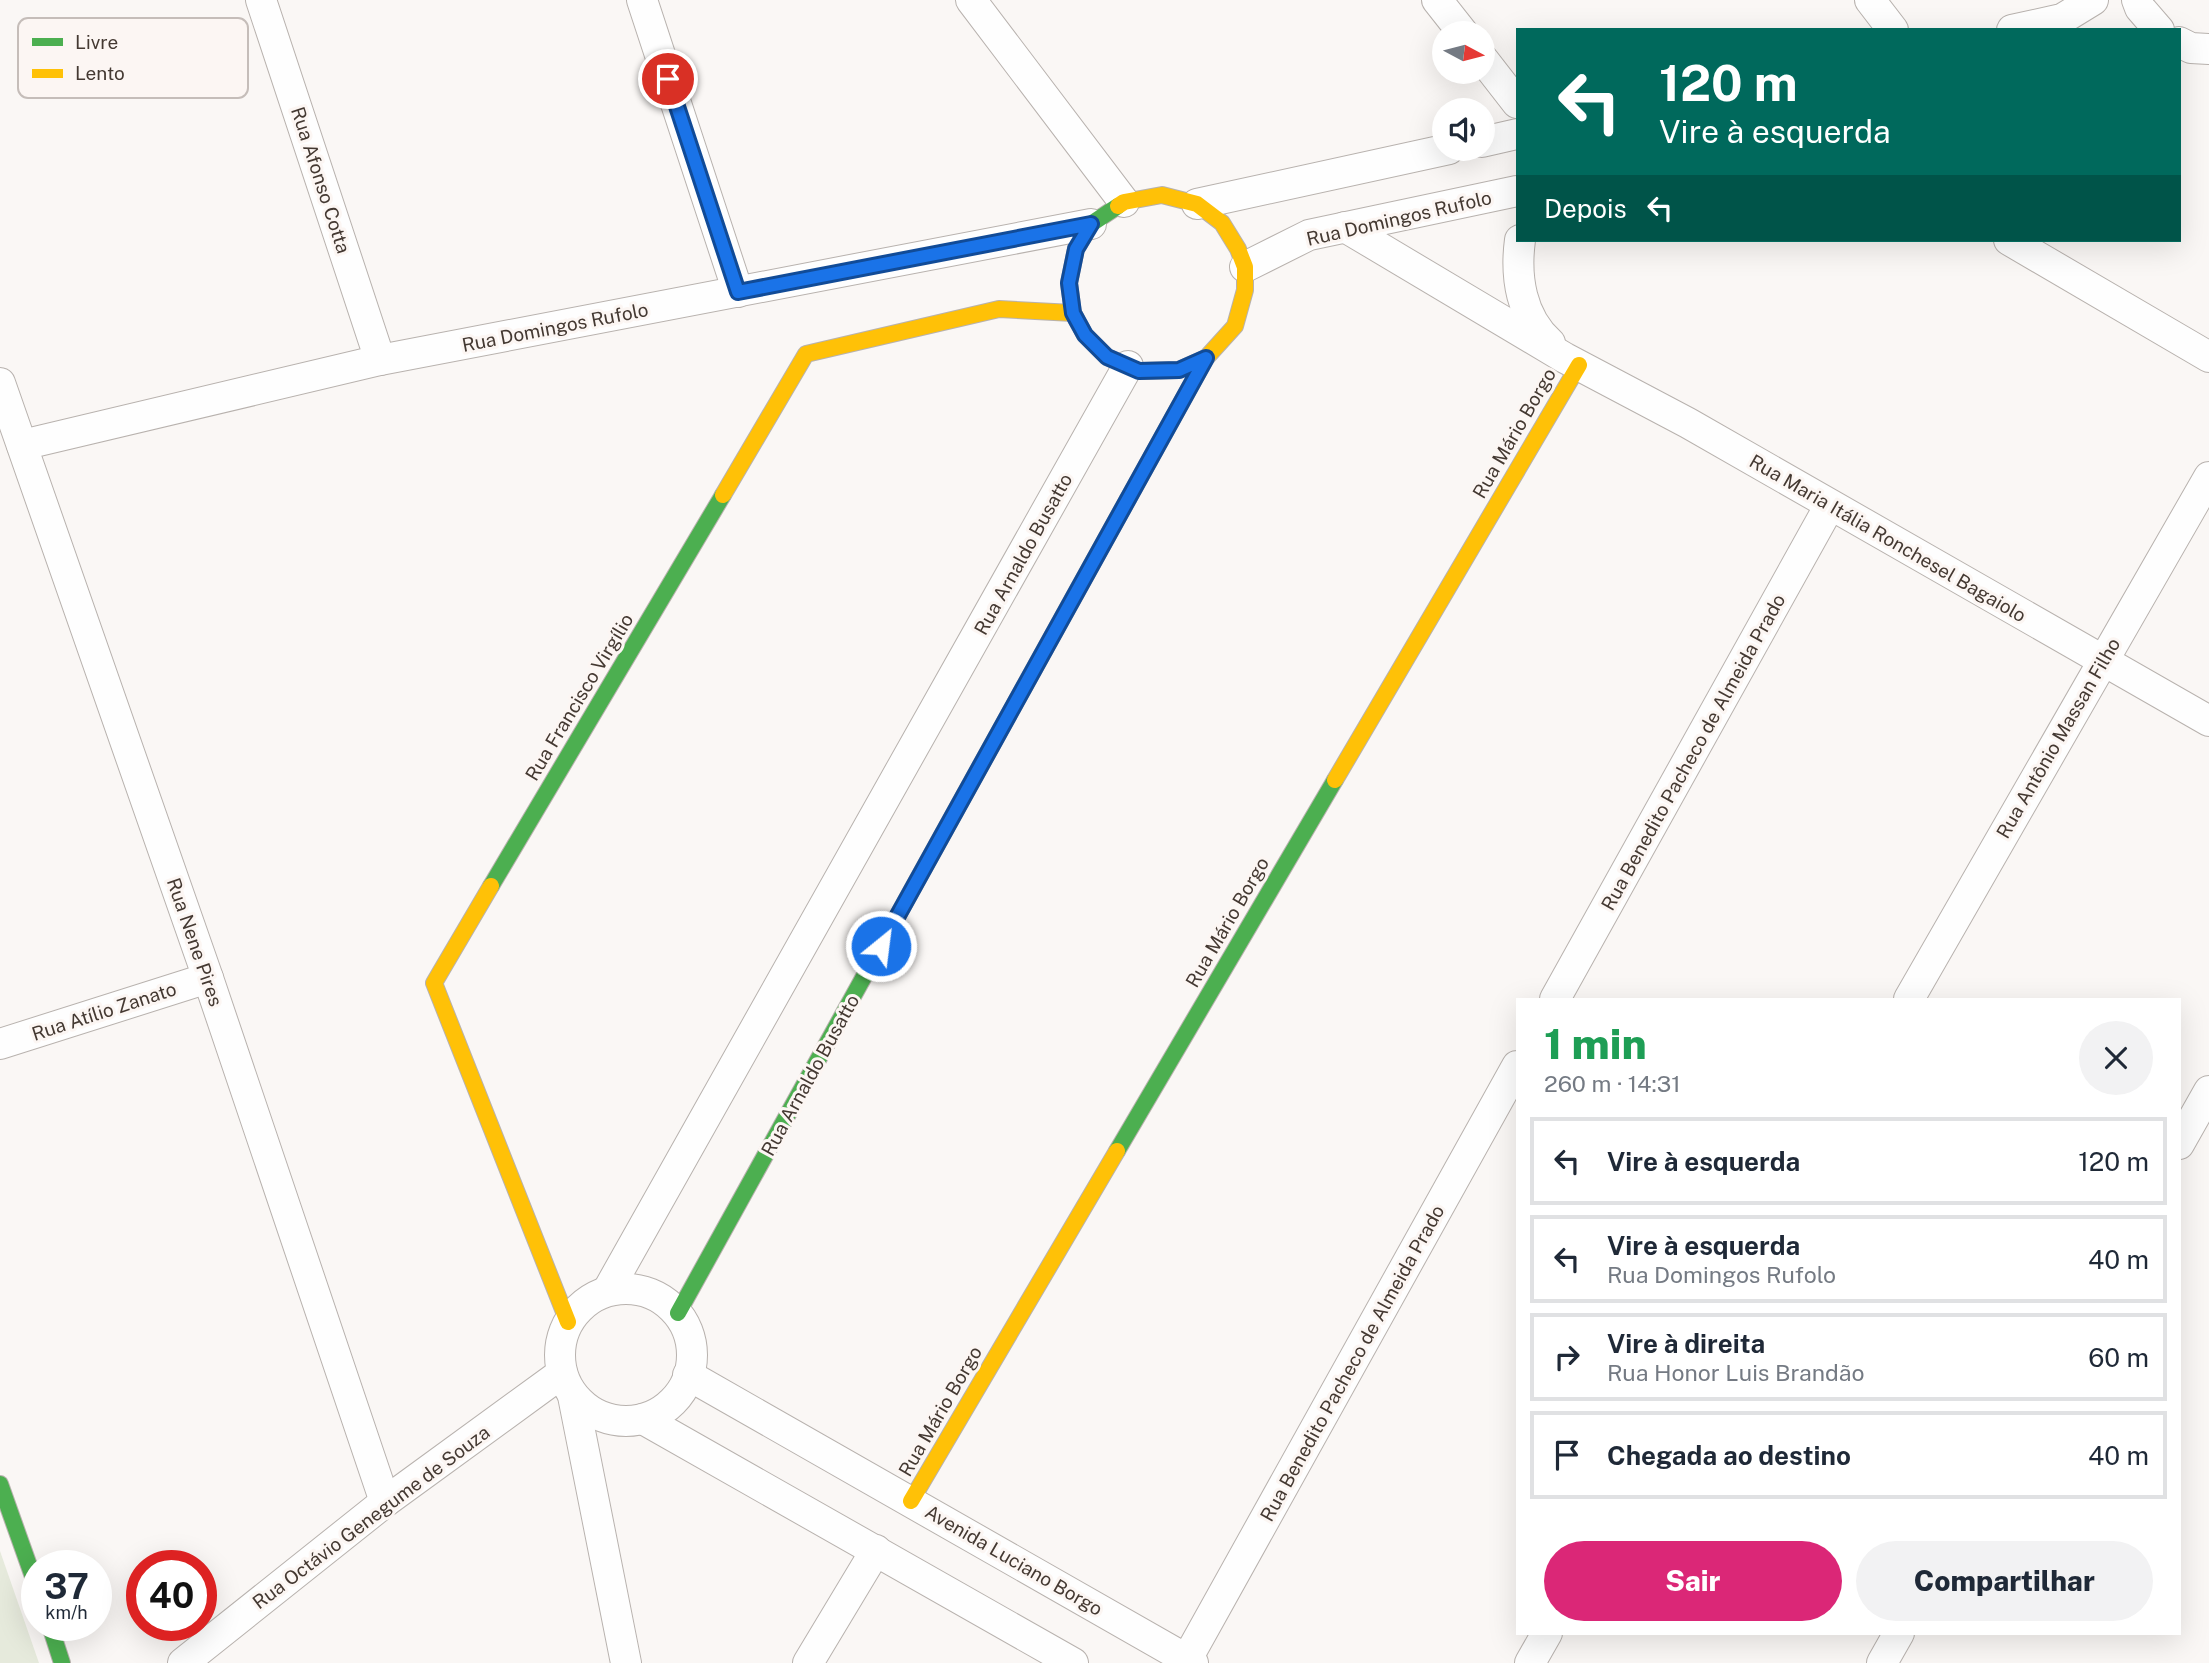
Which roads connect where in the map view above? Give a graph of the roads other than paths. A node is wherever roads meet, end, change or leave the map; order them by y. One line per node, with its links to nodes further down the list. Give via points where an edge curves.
1 (261, 0): 31 (street, Rua Afonso Cotta)
2 (642, 0): 27 (street)
3 (971, 0): 20 (street)
4 (1437, 0): 8 (street)
5 (1870, 0): 9 (street)
6 (2093, 0): 10 (street, via 2062,19)
7 (2137, 0): 11 (street)
8 (1454, 21)
9 (1891, 28)
10 (2021, 28)
11 (2157, 28)
12 (2181, 43): 13 (street)
13 (2209, 49)
14 (1495, 75): 15 (street)
15 (1516, 102)
16 (1516, 134): 17 (street)
17 (1495, 139)
18 (1432, 153): 21 (street)
19 (1516, 191): 23 (street, Rua Domingos Rufolo)
20 (1124, 202): 21 (street, via 1162,195); 22 (street)
21 (1197, 204): 26 (street, via 1222,223)
22 (1091, 224): 27 (street, Rua Domingos Rufolo); 28 (street, via 1073,260 1069,283)
23 (1345, 227): 26 (street, Rua Domingos Rufolo, via 1309,235); 32 (street, Rua Maria Itália Ronchesel Bagaiolo)
24 (1520, 242): 32 (street, Rua Maria Itália Ronchesel Bagaiolo, via 1517,274 1525,307 1541,335)
25 (2012, 242): 29 (street)
26 (1245, 267): 30 (street, via 1245,290 1235,326)
27 (738, 292): 31 (street, Rua Domingos Rufolo)
28 (1073, 313): 33 (street, via 1085,335 1107,357); 49 (street, Rua Francisco Virgílio, via 999,309 806,354 434,983)
29 (2209, 357)
30 (1206, 358): 33 (street, via 1179,370 1139,371); 48 (street, Rua Arnaldo Busatto)
31 (380, 360): 35 (street, Rua Domingos Rufolo)
32 (1572, 361): 37 (street, Rua Maria Itália Ronchesel Bagaiolo); 54 (street, Rua Mário Borgo)
33 (1128, 366): 47 (street, Rua Arnaldo Busatto)
34 (0, 383): 35 (street, Rua Nene Pires)
35 (22, 444): 40 (street, Rua Nene Pires)
36 (2209, 477): 38 (street, Rua Antônio Massan Filho)
37 (1830, 505): 38 (street, Rua Maria Itália Ronchesel Bagaiolo); 41 (street, Rua Benedito Pacheco de Almeida Prado)
38 (2102, 661): 39 (street, Rua Maria Itália Ronchesel Bagaiolo); 42 (street, Rua Antônio Massan Filho)
39 (2209, 721)
40 (208, 978): 43 (street, Rua Atílio Zanato); 55 (street, Rua Nene Pires)
41 (1556, 998)
42 (1910, 998)
43 (0, 1044)
44 (1516, 1068): 61 (street, Rua Benedito Pacheco de Almeida Prado)
45 (2209, 1091): 46 (street)
46 (2181, 1140)
47 (608, 1290): 48 (street, via 634,1289 659,1297); 49 (street, via 585,1302)
48 (678, 1313): 50 (street, via 690,1337)
49 (568, 1322): 51 (street, via 560,1347)
50 (688, 1375): 52 (street, via 684,1388 667,1408); 54 (street, Avenida Luciano Borgo)
51 (567, 1384): 52 (street, via 593,1413 618,1421); 55 (street, Rua Octávio Genegume de Souza); 64 (street)
52 (643, 1419): 57 (street)
53 (0, 1484): 56 (street)
54 (911, 1501): 61 (street, Avenida Luciano Borgo)
55 (385, 1502): 63 (street, Rua Octávio Genegume de Souza)
56 (23, 1550)
57 (876, 1550): 65 (street); 66 (street)
58 (1546, 1635): 67 (street)
59 (1898, 1635): 68 (street)
60 (55, 1641): 62 (street)
61 (1190, 1661)
62 (62, 1663)
63 (183, 1663)
64 (626, 1663)
65 (808, 1663)
66 (1073, 1663)
67 (1530, 1663)
68 (1882, 1663)

